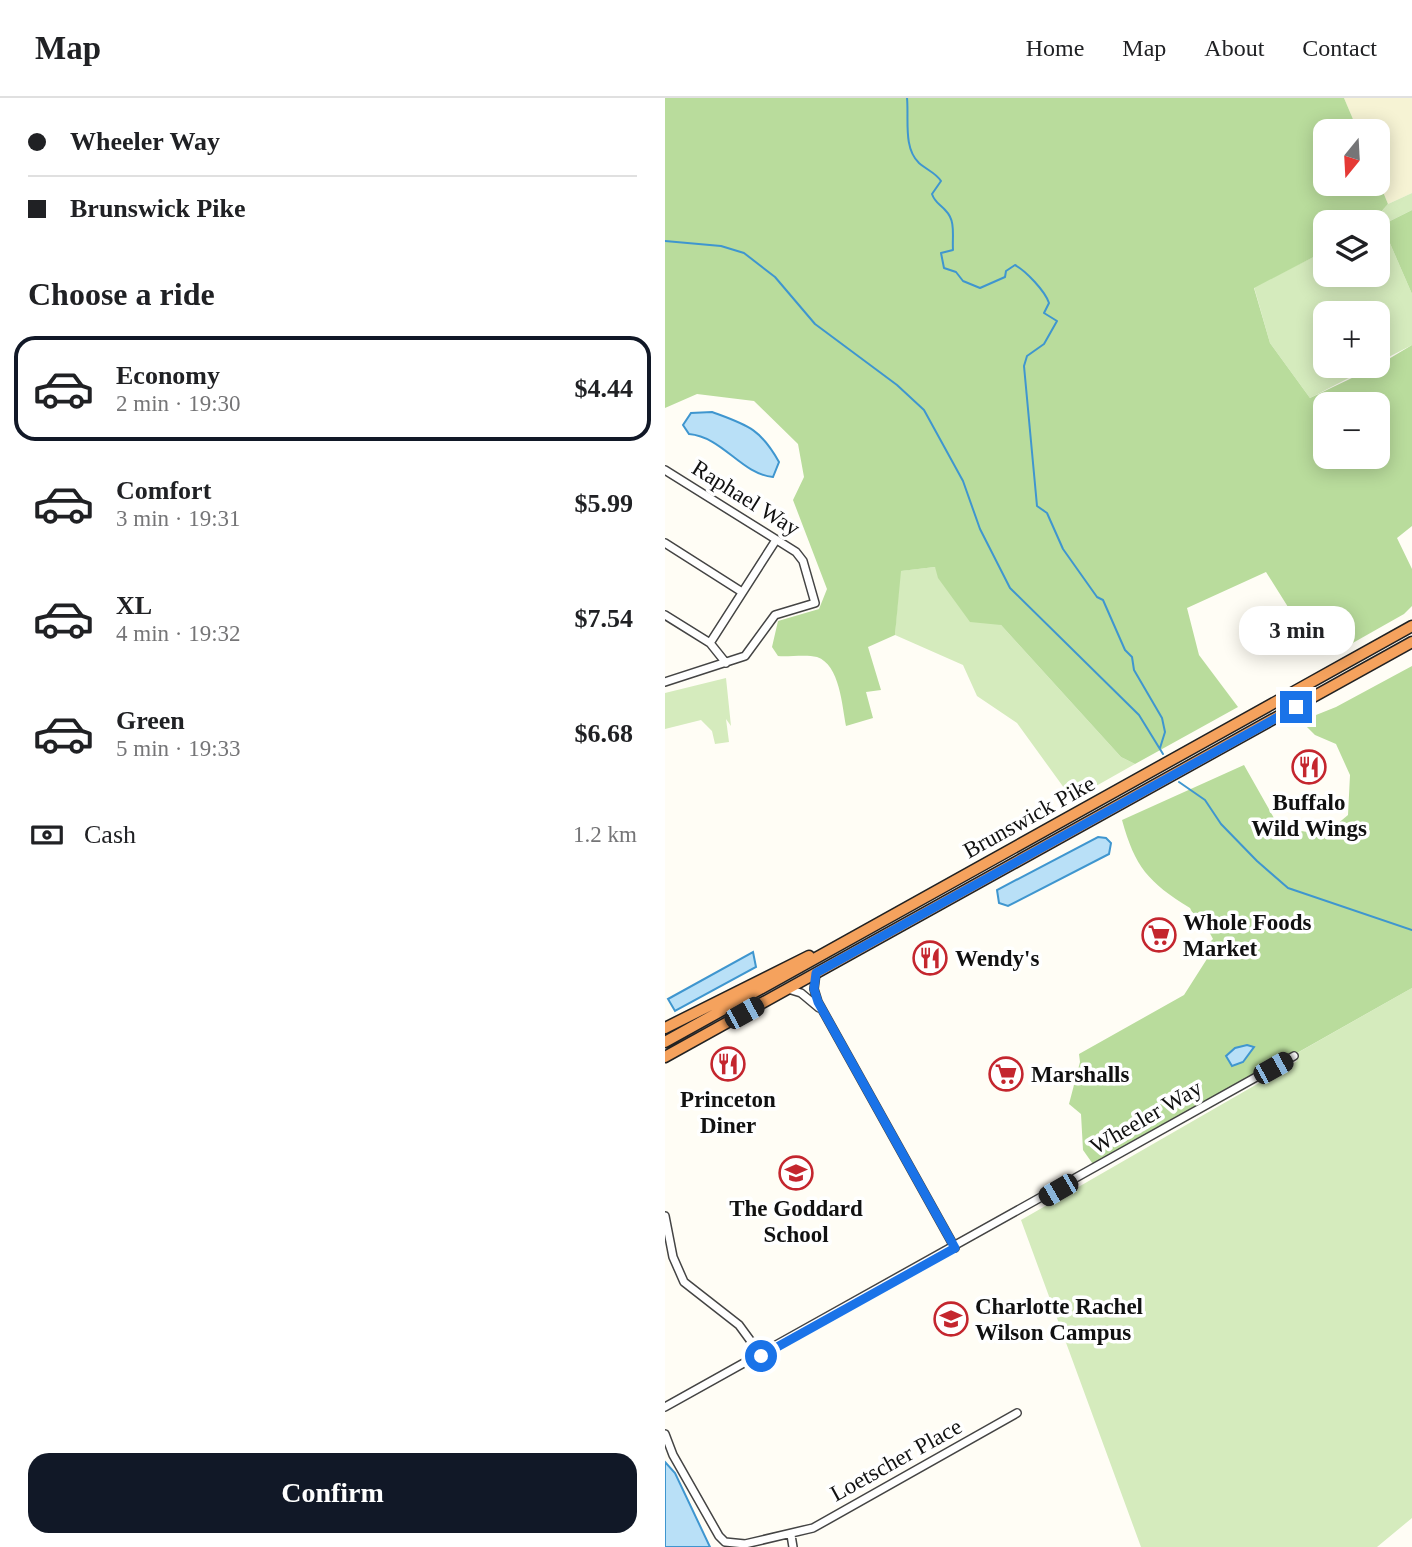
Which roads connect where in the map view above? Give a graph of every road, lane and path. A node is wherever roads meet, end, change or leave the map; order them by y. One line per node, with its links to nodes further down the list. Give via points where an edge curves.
1 (665, 470): 2 (street, Raphael Way)
2 (776, 540): 4 (street); 9 (street, Raphael Way, via 803,561 815,603 775,615 745,656)
3 (665, 543): 4 (street)
4 (742, 592): 8 (street)
5 (665, 615): 8 (street)
6 (1412, 626): 11 (highway, Brunswick Pike)
7 (1412, 642): 12 (highway, Brunswick Pike)
8 (710, 643): 9 (street)
9 (726, 663): 10 (street)
10 (665, 682)
11 (849, 940): 15 (highway, via 795,961); 16 (highway, Brunswick Pike)
12 (816, 973): 13 (highway, Brunswick Pike); 14 (street, via 814,989)
13 (788, 989): 14 (street, via 801,993); 18 (highway, Brunswick Pike)
14 (824, 1014): 20 (street)
15 (665, 1028)
16 (665, 1042)
17 (1294, 1056): 20 (street, Wheeler Way)
18 (665, 1057)
19 (665, 1216): 21 (street, via 673,1258 684,1282 739,1325)
20 (955, 1248): 21 (street, Wheeler Way)
21 (761, 1356): 22 (street, Wheeler Way)
22 (665, 1408)
23 (1017, 1413): 25 (street, Loetscher Place, via 813,1528)
24 (665, 1434): 25 (street, Loetscher Place, via 725,1542 745,1544)
25 (791, 1535): 26 (street)
26 (793, 1547)

